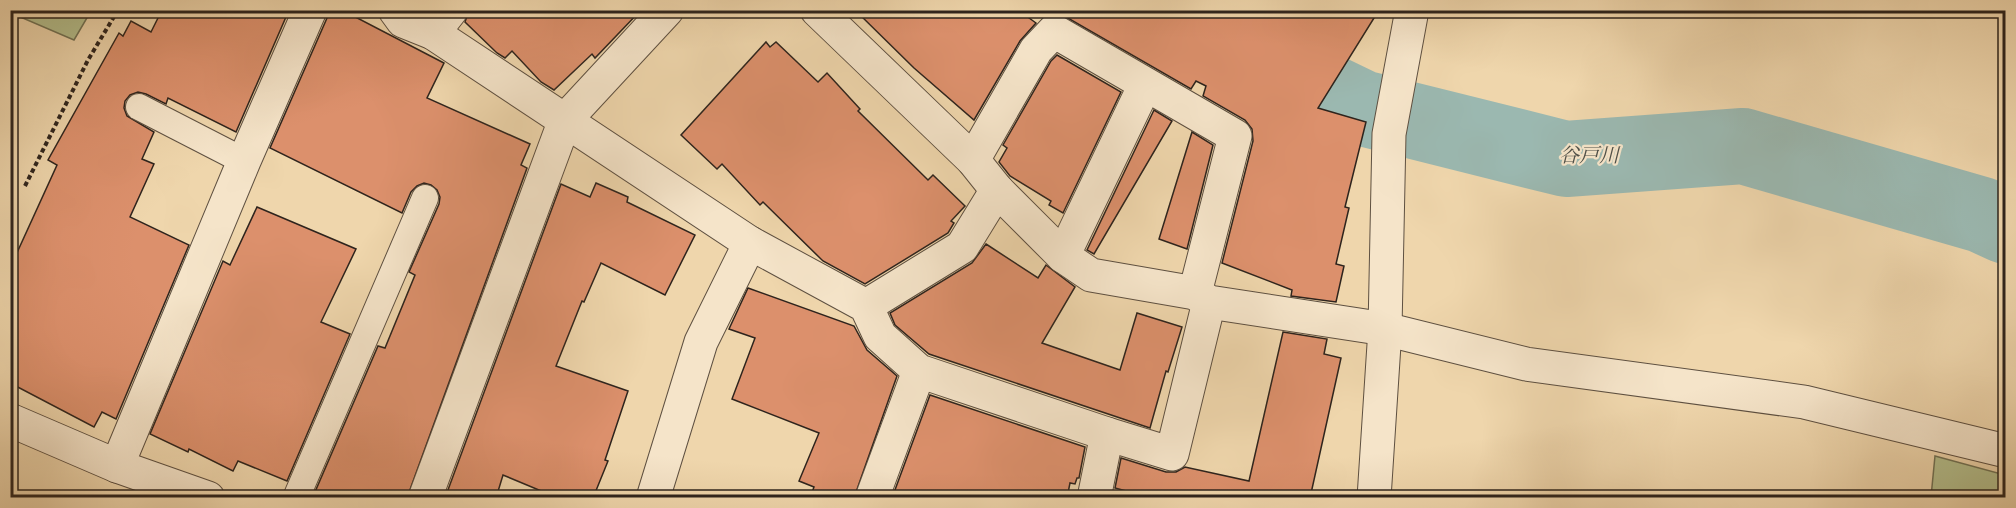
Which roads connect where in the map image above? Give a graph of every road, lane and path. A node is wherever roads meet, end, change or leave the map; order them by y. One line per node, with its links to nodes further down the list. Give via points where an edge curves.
1 (118, 10): 13 (path, via 88,60)
2 (310, 10): 12 (street)
3 (395, 10): 7 (street, via 403,21)
4 (667, 10): 10 (street)
5 (817, 10): 11 (street)
6 (1412, 10): 20 (street, via 1389,134)
7 (442, 22): 10 (street)
8 (1145, 85): 11 (street, via 1054,31 1036,50); 17 (street); 18 (street, via 1235,136)
9 (139, 107): 12 (lane)
10 (565, 120): 16 (street); 28 (street)
11 (973, 160): 14 (street)
12 (244, 162): 25 (street)
13 (25, 186)
14 (997, 190): 17 (street); 19 (street, via 962,247)
15 (425, 198): 27 (lane)
16 (750, 243): 19 (street); 29 (street, via 701,342)
17 (1062, 256): 18 (street, via 1090,275)
18 (1202, 298): 20 (street); 23 (street, via 1172,454)
19 (867, 306): 21 (street, via 880,336)
20 (1385, 329): 24 (street, via 1526,364 1804,402); 32 (street)
21 (919, 372): 23 (street); 30 (street)
22 (10, 420): 25 (street)
23 (1107, 434): 31 (street)
24 (2006, 451)
25 (117, 466): 26 (street)
26 (208, 498)
27 (296, 498)
28 (425, 498)
29 (653, 498)
30 (872, 498)
31 (1094, 498)
32 (1374, 498)

